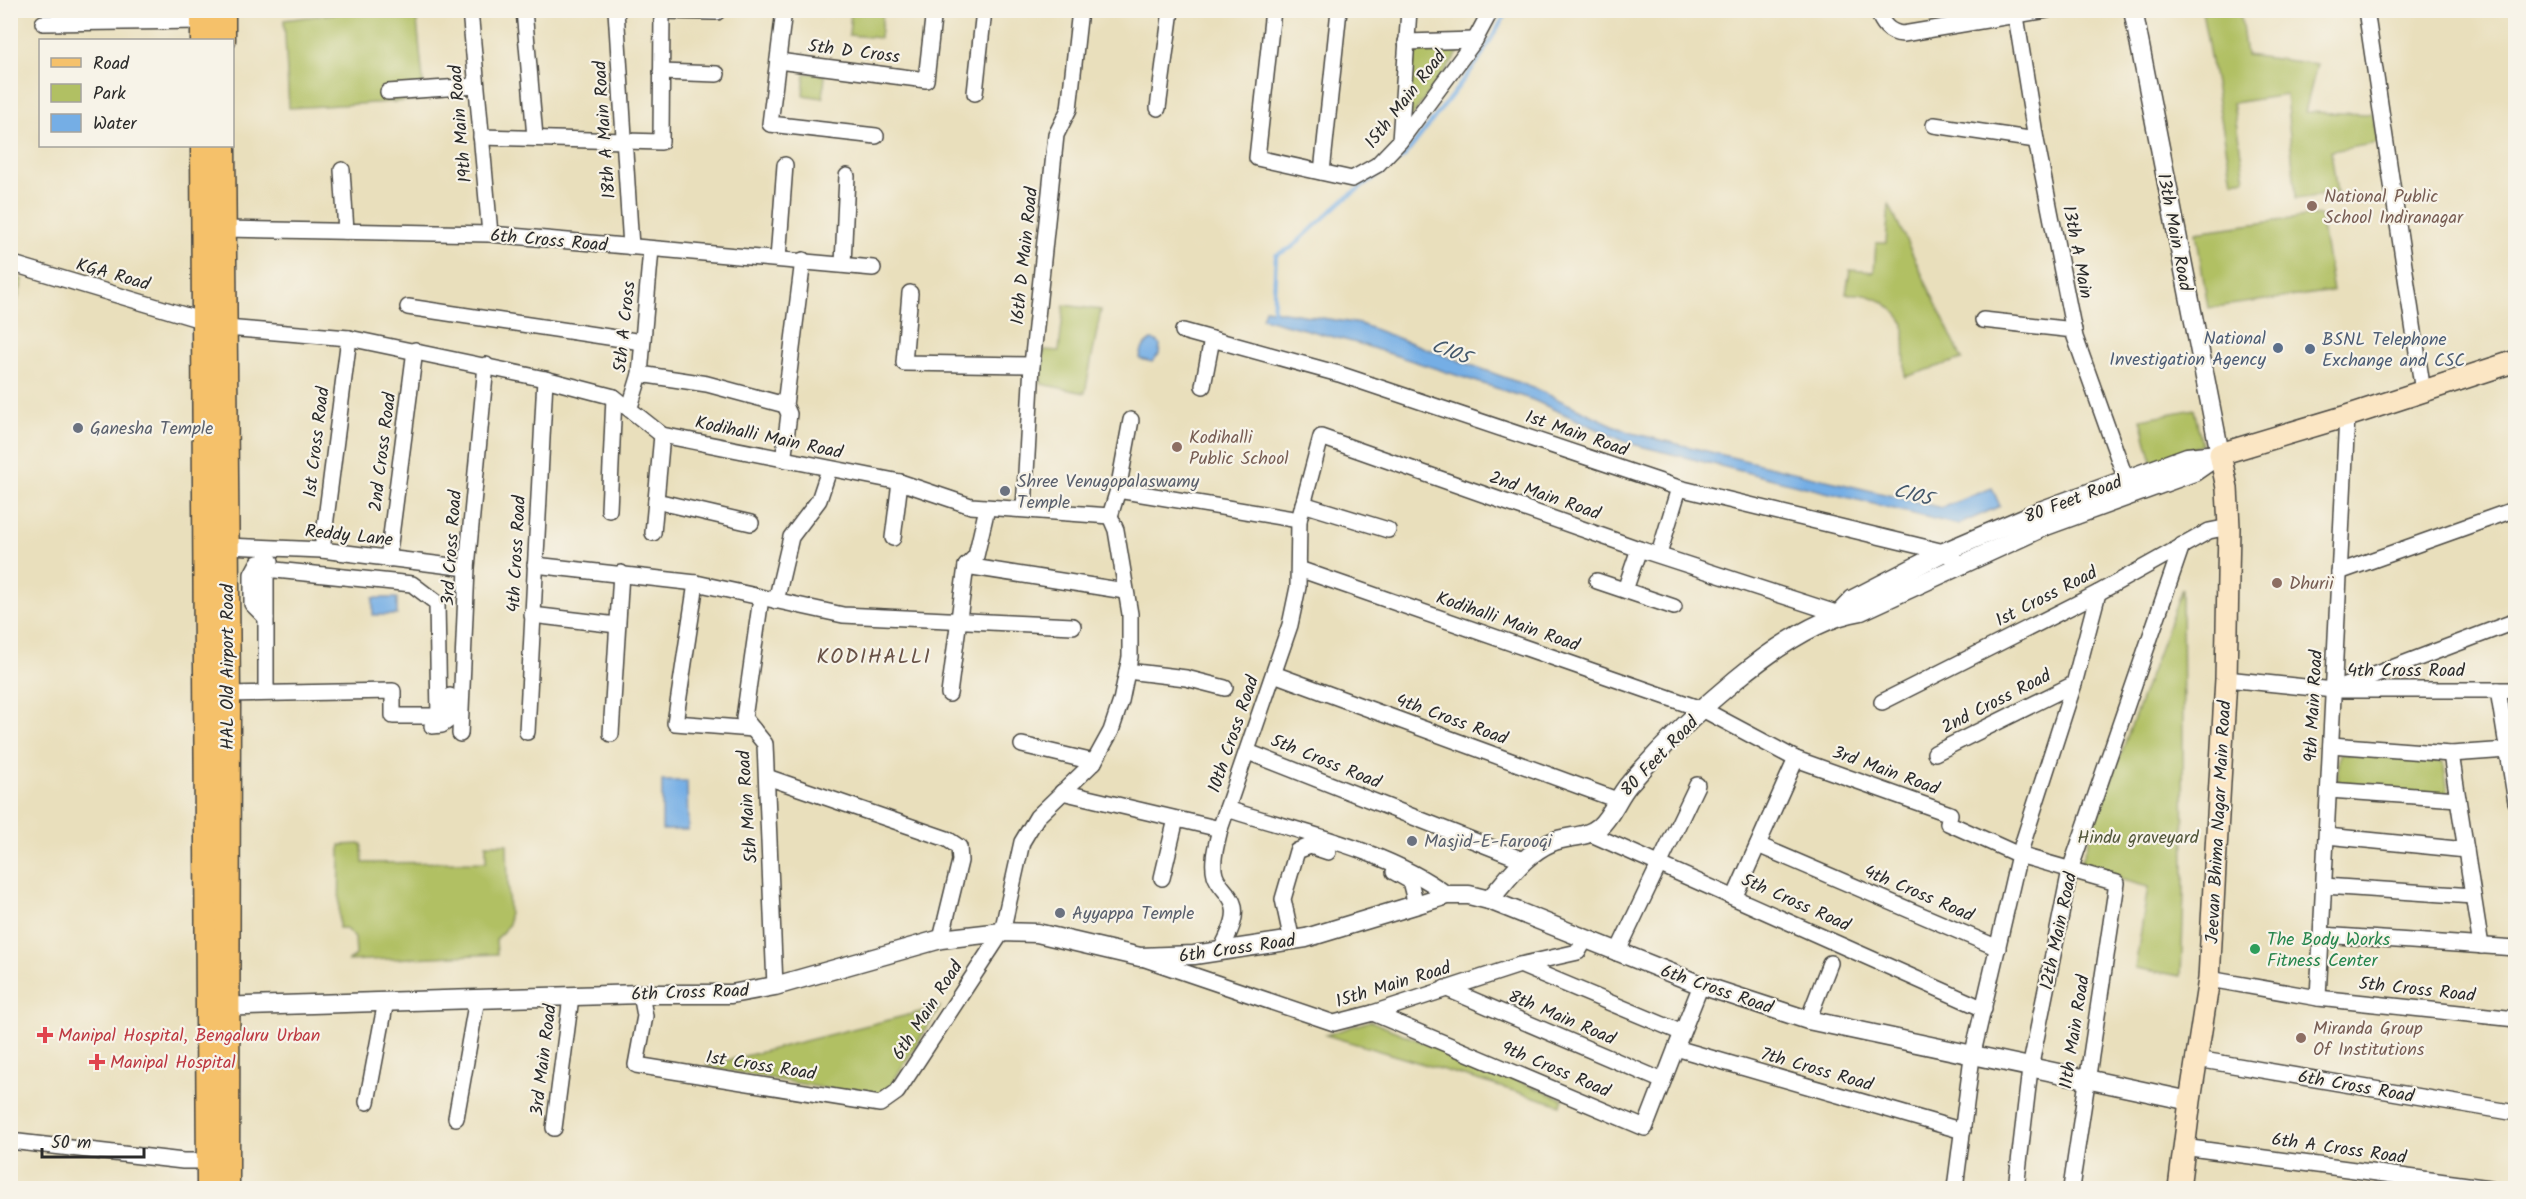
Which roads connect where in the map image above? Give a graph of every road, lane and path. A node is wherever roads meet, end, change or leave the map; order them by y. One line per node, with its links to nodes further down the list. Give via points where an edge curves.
1 (470, 10): 30 (street, 19th Main Road)
2 (525, 10): 37 (street)
3 (616, 10): 38 (street, 18th A Main Road)
4 (784, 10): 27 (street)
5 (934, 10): 27 (street, 5th D Cross, via 926,80)
6 (984, 10): 32 (street)
7 (1080, 10): 70 (street, 16th D Main Road, via 1069,109 1056,135)
8 (1171, 10): 33 (street)
9 (1274, 10): 45 (street, 15th Main Road, via 1257,158)
10 (1339, 10): 45 (street)
11 (1409, 10): 26 (street)
12 (1491, 10): 25 (street, 15th Main Road)
13 (1876, 10): 21 (street, via 1885,27 1895,33)
14 (2047, 10): 19 (street)
15 (2133, 10): 81 (street, 13th Main Road)
16 (2366, 10): 74 (street)
17 (662, 11): 18 (street); 28 (street)
18 (717, 12)
19 (2015, 13): 21 (street); 39 (street, 13th A Main)
20 (126, 16): 22 (street); 23 (street)
21 (1959, 18)
22 (208, 21): 24 (main road)
23 (43, 23)
24 (222, 39)
25 (1475, 40): 26 (street); 40 (street, 15th Main Road)
26 (1406, 42): 40 (street)
27 (778, 61): 35 (street, via 770,124)
28 (661, 72): 29 (street); 38 (street, via 661,142)
29 (717, 74)
30 (476, 86): 31 (street); 36 (street, 19th Main Road)
31 (388, 92)
32 (975, 93)
33 (1158, 108)
34 (1934, 125): 39 (street)
35 (876, 136)
36 (481, 137): 37 (street); 49 (street, 19th Main Road)
37 (535, 137): 38 (street)
38 (624, 140): 50 (street, 18th A Main Road)
39 (2036, 140): 62 (street, 13th A Main)
40 (1400, 141): 45 (street, 15th Main Road, via 1377,165 1352,179)
41 (203, 147): 59 (main road, HAL Old Airport Road)
42 (223, 147): 47 (main road, HAL Old Airport Road)
43 (785, 165): 52 (street)
44 (342, 170): 48 (street)
45 (1322, 172)
46 (847, 176): 55 (street)
47 (224, 229): 48 (street, 6th Cross Road); 61 (main road, HAL Old Airport Road)
48 (346, 231): 49 (street, 6th Cross Road)
49 (490, 234): 50 (street, 6th Cross Road)
50 (631, 247): 51 (street, 6th Cross Road)
51 (651, 249): 52 (street, 6th Cross Road); 66 (street, 5th A Cross)
52 (778, 259): 53 (street, 6th Cross Road)
53 (803, 260): 55 (street, 6th Cross Road); 76 (street)
54 (10, 263): 59 (street, KGA Road)
55 (843, 264): 56 (street, 6th Cross Road)
56 (873, 268)
57 (910, 293): 70 (street, via 904,363)
58 (408, 307): 66 (street)
59 (205, 318): 204 (main road, HAL Old Airport Road)
60 (1983, 320): 62 (street)
61 (226, 328): 64 (street, Kodihalli Main Road); 102 (main road, HAL Old Airport Road)
62 (2074, 330): 85 (street, 13th A Main)
63 (1183, 331): 65 (street, 1st Main Road)
64 (349, 338): 67 (street, Kodihalli Main Road); 104 (street, 1st Cross Road)
65 (1212, 339): 73 (street); 86 (street, 1st Main Road, via 1339,374)
66 (642, 342): 71 (street, 5th A Cross)
67 (415, 350): 69 (street, Kodihalli Main Road); 107 (street, 2nd Cross Road)
68 (2516, 362): 74 (main road, 80 Feet Road)
69 (486, 365): 72 (street, Kodihalli Main Road); 112 (street, 3rd Cross Road)
70 (1032, 365): 91 (street, 16th D Main Road)
71 (640, 374): 76 (street, via 707,384); 77 (street, 5th A Cross)
72 (545, 379): 75 (street, Kodihalli Main Road); 110 (street, 4th Cross Road)
73 (1203, 386)
74 (2423, 393): 78 (main road, 80 Feet Road)
75 (614, 397): 77 (street, Kodihalli Main Road); 93 (street)
76 (785, 405): 82 (street, via 789,414 784,454)
77 (630, 407): 80 (street, Kodihalli Main Road)
78 (2347, 416): 81 (main road, 80 Feet Road); 114 (street, 9th Main Road)
79 (1131, 420): 87 (street)
80 (662, 435): 82 (street, Kodihalli Main Road); 88 (street)
81 (2220, 454): 85 (street, 80 Feet Road, via 2194,472); 97 (main road, Jeevan Bhima Nagar Main Road)
82 (787, 460): 83 (street, Kodihalli Main Road)
83 (829, 470): 84 (street, Kodihalli Main Road); 121 (street, 5th Main Road, via 819,500 791,537)
84 (900, 482): 90 (street, Kodihalli Main Road); 100 (street)
85 (2128, 486): 105 (street, 80 Feet Road, via 2040,511); 109 (street, 80 Feet Road)
86 (1679, 488): 105 (street, 1st Main Road); 106 (street)
87 (1118, 490): 94 (street); 95 (street)
88 (656, 501): 96 (street); 99 (street)
89 (1303, 504): 95 (street, 2nd Main Road); 98 (street); 103 (street, 2nd Main Road, via 1321,436)
90 (987, 508): 91 (street, Kodihalli Main Road); 111 (street, via 976,556)
91 (1024, 508): 94 (street, Kodihalli Main Road)
92 (2516, 509): 114 (street)
93 (609, 510)
94 (1110, 516): 119 (street, via 1116,530)
95 (1299, 520): 113 (street, 10th Cross Road)
96 (751, 523)
97 (2229, 527): 101 (street, 1st Cross Road, via 2209,531); 132 (main road, Jeevan Bhima Nagar Main Road)
98 (1389, 530)
99 (653, 533)
100 (893, 538)
101 (2182, 545): 120 (street, 1st Cross Road); 174 (street, 12th Main Road)
102 (226, 546): 104 (street, Reddy Lane); 139 (main road, HAL Old Airport Road)
103 (1639, 549): 106 (street, 2nd Main Road); 118 (street)
104 (322, 550): 107 (street, Reddy Lane)
105 (1944, 552): 109 (street, 1st Main Road); 123 (street, 80 Feet Road, via 1852,599)
106 (1659, 554): 123 (street, 2nd Main Road)
107 (388, 559): 112 (street, Reddy Lane)
108 (271, 561): 125 (street, via 258,563 252,574 252,604)
109 (1960, 563): 123 (street, 80 Feet Road, via 1861,611)
110 (535, 565): 115 (street); 124 (street, 4th Cross Road)
111 (966, 566): 119 (street); 126 (street)
112 (467, 568): 147 (street, 3rd Cross Road)
113 (1299, 568): 131 (street, 10th Cross Road, via 1290,625); 143 (street, Kodihalli Main Road)
114 (2340, 572): 135 (street, 9th Main Road)
115 (621, 573): 117 (street); 128 (street)
116 (1597, 581): 118 (street)
117 (696, 583): 121 (street); 145 (street, via 675,723)
118 (1625, 590): 122 (street)
119 (1125, 591): 130 (street, via 1130,614)
120 (2098, 592): 133 (street); 142 (street, 1st Cross Road)
121 (768, 599): 126 (street, via 843,615); 145 (street, 5th Main Road, via 744,718)
122 (1674, 607)
123 (1839, 614): 143 (street, 80 Feet Road, via 1766,655)
124 (532, 615): 128 (street); 146 (street, 4th Cross Road)
125 (266, 618): 138 (street); 144 (street, via 266,569 412,584 437,603 439,716)
126 (960, 620): 129 (street); 140 (street)
127 (2516, 621): 135 (street)
128 (617, 625): 148 (street)
129 (1073, 626)
130 (1127, 671): 134 (street, via 1186,678); 156 (street, via 1111,731)
131 (1274, 674): 152 (street, 10th Cross Road); 162 (street, 4th Cross Road)
132 (2226, 679): 135 (street, 4th Cross Road); 196 (main road, Jeevan Bhima Nagar Main Road)
133 (2074, 684): 153 (street, 2nd Cross Road); 171 (street)
134 (1225, 688)
135 (2334, 690): 136 (street, 4th Cross Road); 150 (street, 9th Main Road)
136 (2498, 690): 137 (street, 4th Cross Road); 151 (street)
137 (2516, 690)
138 (266, 693): 139 (street); 144 (street, via 393,691 393,716)
139 (228, 694): 204 (main road, HAL Old Airport Road)
140 (949, 694)
141 (450, 696): 144 (street, via 450,716 442,725 412,726)
142 (1882, 702)
143 (1704, 710): 155 (street, 3rd Main Road); 162 (street, 80 Feet Road, via 1650,760)
144 (403, 716)
145 (753, 729): 157 (street, 5th Main Road, via 765,744)
146 (526, 732)
147 (460, 734)
148 (611, 734)
149 (1022, 745): 156 (street)
150 (2331, 745): 154 (street); 159 (street, 9th Main Road)
151 (2508, 750): 154 (street); 163 (street)
152 (1248, 752): 164 (street, 10th Cross Road); 172 (street, 5th Cross Road)
153 (1935, 753)
154 (2451, 754): 161 (street)
155 (1796, 759): 169 (street); 171 (street, 3rd Main Road, via 1950,814 1948,823)
156 (1094, 762): 160 (street)
157 (767, 777): 185 (street, via 947,839 959,847 960,861); 197 (street, 5th Main Road)
158 (1698, 785): 173 (street)
159 (2329, 790): 161 (street); 168 (street, 9th Main Road)
160 (1062, 792): 165 (street); 183 (street, via 1037,817 1022,843)
161 (2458, 799): 170 (street)
162 (1617, 800): 167 (street, 80 Feet Road, via 1602,825)
163 (2516, 802)
164 (1227, 808): 166 (street, 10th Cross Road); 178 (street, via 1389,861 1426,878)
165 (1176, 819): 166 (street); 175 (street)
166 (1220, 829): 191 (street, 10th Cross Road, via 1214,871 1234,908 1232,926)
167 (1591, 834): 172 (street, via 1553,841); 173 (street, 5th Cross Road)
168 (2326, 836): 170 (street); 177 (street, 9th Main Road)
169 (1758, 845): 179 (street); 189 (street, 4th Cross Road)
170 (2466, 850): 180 (street)
171 (2019, 855): 174 (street, 3rd Main Road); 189 (street)
172 (1523, 860): 181 (street)
173 (1658, 863): 179 (street, 5th Cross Road); 192 (street)
174 (2070, 870): 176 (street, 3rd Main Road); 214 (street, 12th Main Road)
175 (1162, 878)
176 (2116, 883): 215 (street, 11th Main Road)
177 (2324, 886): 180 (street); 184 (street, 9th Main Road)
178 (1448, 895): 181 (street, 6th Cross Road); 182 (street, 6th Cross Road)
179 (1735, 896): 206 (street, 5th Cross Road)
180 (2473, 896): 188 (street)
181 (1489, 900): 187 (street, 6th Cross Road)
182 (1416, 905): 186 (street, 6th Cross Road); 186 (street, via 1406,876 1310,846 1297,851 1283,899)
183 (1002, 932): 185 (street, 6th Cross Road); 193 (street, 6th Cross Road, via 1037,933); 219 (street, 6th Main Road, via 897,1092)
184 (2322, 935): 188 (street); 202 (street, 9th Main Road)
185 (941, 939): 197 (street, 6th Cross Road)
186 (1292, 940): 191 (street, 6th Cross Road)
187 (1586, 940): 192 (street, 6th Cross Road); 195 (street, 15th Main Road, via 1578,952)
188 (2481, 946): 190 (street)
189 (1998, 948): 206 (street)
190 (2516, 948)
191 (1220, 952): 193 (street, 6th Cross Road)
192 (1617, 953): 198 (street, 6th Cross Road)
193 (1140, 957): 207 (street, 15th Main Road, via 1334,1023)
194 (1830, 963): 209 (street)
195 (1520, 965): 199 (street, 15th Main Road); 210 (street)
196 (2209, 979): 202 (street, 5th Cross Road); 213 (main road, Jeevan Bhima Nagar Main Road)
197 (775, 986): 200 (street, 6th Cross Road, via 731,994)
198 (1701, 986): 209 (street, 6th Cross Road); 210 (street)
199 (1445, 988): 207 (street, 15th Main Road); 216 (street, 8th Main Road)
200 (641, 994): 201 (street, 6th Cross Road); 219 (street, 1st Cross Road, via 645,1016 636,1065)
201 (571, 997): 203 (street, 6th Cross Road); 222 (street, 3rd Main Road)
202 (2318, 998): 208 (street, 5th Cross Road)
203 (477, 999): 205 (street, 6th Cross Road); 221 (street)
204 (221, 1001): 205 (street, 6th Cross Road, via 258,1005); 226 (main road, HAL Old Airport Road); 228 (main road, HAL Old Airport Road)
205 (387, 1001): 218 (street)
206 (1984, 1009): 212 (street)
207 (1373, 1013): 216 (street, 9th Cross Road, via 1645,1128)
208 (2516, 1019)
209 (1808, 1020): 212 (street, 6th Cross Road)
210 (1680, 1032): 211 (street)
211 (1676, 1048): 216 (street, 9th Cross Road); 223 (street, 7th Cross Road)
212 (1972, 1057): 214 (street, 6th Cross Road); 223 (street)
213 (2197, 1059): 217 (main road, Jeevan Bhima Nagar Main Road); 220 (street, 6th Cross Road)
214 (2030, 1069): 215 (street, 6th Cross Road); 230 (street, 12th Main Road)
215 (2086, 1079): 217 (street, 6th Cross Road); 231 (street, 11th Main Road)
216 (1663, 1081)
217 (2190, 1101): 225 (main road, Jeevan Bhima Nagar Main Road)
218 (367, 1102)
219 (880, 1104)
220 (2516, 1113)
221 (456, 1118)
222 (554, 1128)
223 (1963, 1131): 229 (street)
224 (10, 1141): 226 (street)
225 (2183, 1147): 232 (main road, Jeevan Bhima Nagar Main Road); 233 (street, 6th A Cross Road)
226 (209, 1161): 227 (main road, HAL Old Airport Road)
227 (209, 1188)
228 (227, 1188)
229 (1955, 1188)
230 (2016, 1188)
231 (2071, 1188)
232 (2179, 1188)
233 (2490, 1188)

